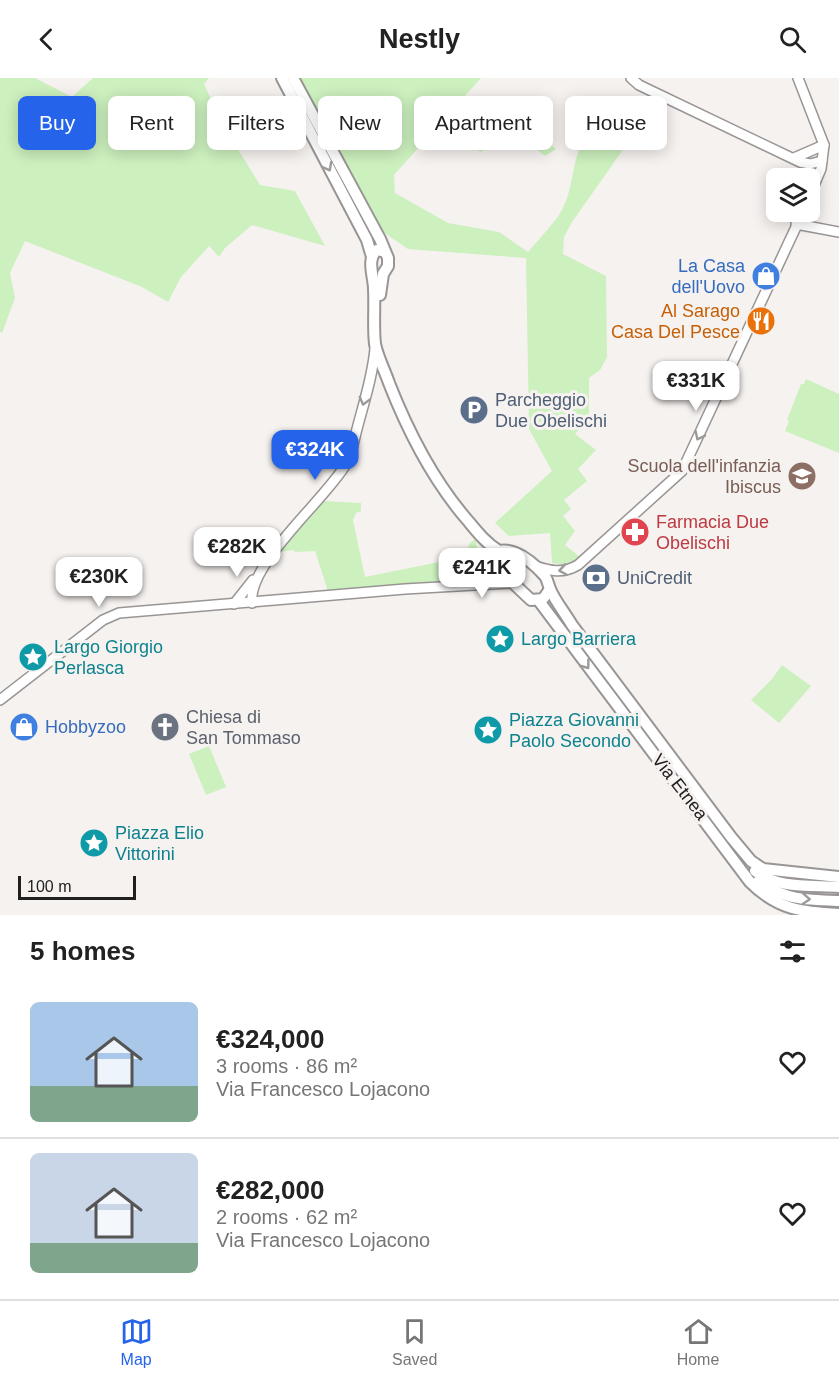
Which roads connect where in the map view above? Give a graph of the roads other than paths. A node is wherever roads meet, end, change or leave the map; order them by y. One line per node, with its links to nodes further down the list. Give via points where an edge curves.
1 (282, 78): 11 (main road, one-way to 11, via 367,240)
2 (293, 78): 10 (main road)
3 (631, 78): 6 (main road)
4 (798, 78): 5 (main road)
5 (824, 145): 6 (main road); 7 (main road)
6 (794, 158): 7 (main road)
7 (821, 166)
8 (796, 224): 9 (main road); 18 (main road, one-way to 18, via 682,471 578,565 551,571)
9 (839, 232)
10 (385, 252): 11 (main road, via 377,250); 12 (main road, via 388,266)
11 (372, 257): 12 (main road, via 370,263)
12 (378, 273): 13 (main road); 14 (main road)
13 (375, 344): 14 (main road); 19 (main road, one-way to 19, via 374,367 348,460)
14 (388, 381): 15 (main road, via 428,467)
15 (478, 533): 16 (main road); 17 (main road)
16 (499, 551): 17 (main road); 18 (main road, via 514,551)
17 (484, 564): 20 (main road, Via Etnea, via 487,575); 21 (main road)
18 (532, 564): 22 (main road, via 546,578)
19 (261, 568): 24 (main road); 25 (main road)
20 (513, 583): 21 (main road); 23 (main road, Via Etnea)
21 (452, 586): 24 (main road)
22 (552, 593): 23 (main road); 28 (main road)
23 (536, 600): 27 (main road, Via Etnea, one-way to 27)
24 (252, 603): 25 (main road)
25 (234, 604): 26 (main road, via 119,613 103,620)
26 (0, 700)
27 (712, 830): 31 (main road, Via Etnea, one-way to 31, via 746,872 774,891 794,898); 32 (main road, Via Etnea, via 744,875 770,898 802,912)
28 (731, 837): 29 (main road, via 763,869); 30 (main road, via 750,867 764,878)
29 (839, 877)
30 (839, 887)
31 (839, 901)
32 (839, 914)

